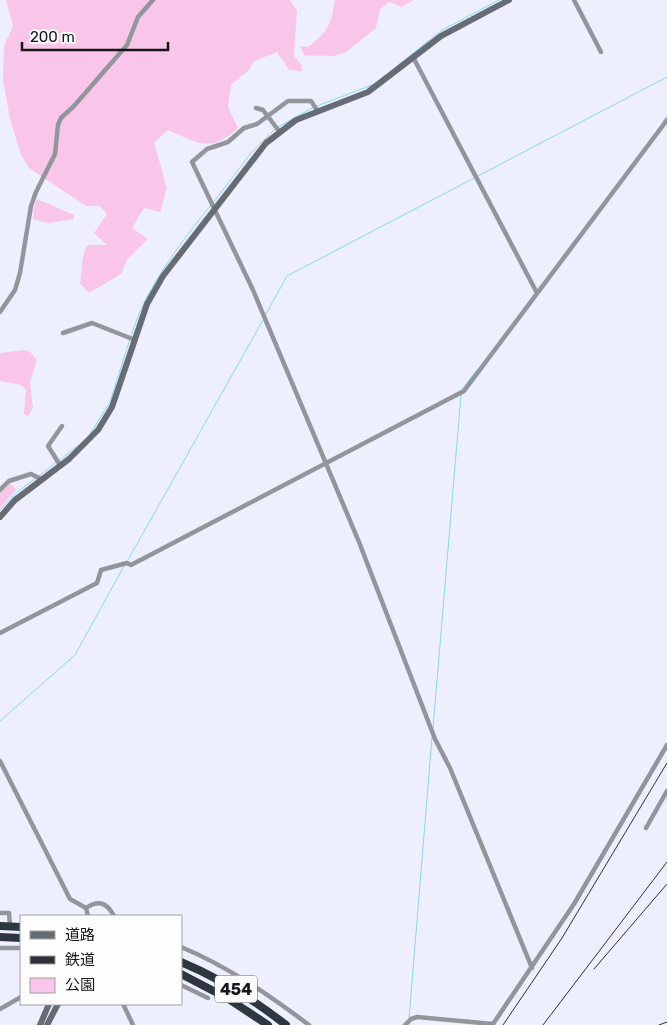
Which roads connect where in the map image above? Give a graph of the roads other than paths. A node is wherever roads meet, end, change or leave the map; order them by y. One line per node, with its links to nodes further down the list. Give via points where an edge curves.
1 (153, 0): 13 (street, via 138,17 127,45 61,118 55,154 31,206 15,290)
2 (509, 0): 5 (street, via 441,36)
3 (574, 0): 4 (street)
4 (601, 52)
5 (413, 57): 7 (street, via 368,92); 12 (street)
6 (256, 108): 8 (street, via 261,108)
7 (317, 110): 8 (street, via 312,101 295,100 288,101); 10 (street)
8 (268, 116): 10 (street); 11 (street, via 244,128 231,141 207,149 192,162)
9 (667, 120): 12 (street)
10 (280, 131): 11 (street, via 256,154)
11 (215, 207): 15 (street, via 163,276 147,304); 17 (street)
12 (537, 293): 17 (street, via 464,392)
13 (0, 312)
14 (63, 333): 15 (street, via 92,324)
15 (135, 340): 18 (street, via 106,418 89,440)
16 (62, 426): 18 (street, via 48,446)
17 (326, 464): 22 (street, via 131,565 127,563 101,570 97,583); 40 (street, via 435,739 450,768)
18 (60, 465): 19 (street)
19 (41, 479): 20 (street, via 34,474 24,476 9,481); 21 (street)
20 (0, 490)
21 (0, 517)
22 (0, 633)
23 (667, 745): 40 (street, via 574,904)
24 (0, 761): 27 (street, via 70,899)
25 (667, 791): 26 (street)
26 (646, 828)
27 (86, 908): 29 (street); 30 (street, via 102,903)
28 (0, 913): 32 (street, via 9,913)
29 (88, 915)
30 (113, 915)
31 (0, 926): 32 (highway)
32 (10, 926): 33 (highway)
33 (20, 926)
34 (0, 937): 35 (highway)
35 (20, 938)
36 (182, 947): 54 (street, via 220,965)
37 (0, 948): 38 (street)
38 (20, 948)
39 (182, 962): 53 (highway, 454, via 230,986)
40 (532, 968): 56 (street)
41 (182, 975): 52 (highway, 454, via 227,998)
42 (182, 985): 44 (street)
43 (20, 998): 48 (street)
44 (208, 998)
45 (49, 1005): 49 (street)
46 (57, 1005): 50 (street)
47 (123, 1005): 51 (street)
48 (0, 1009)
49 (40, 1025)
50 (47, 1025)
51 (133, 1025)
52 (268, 1025)
53 (286, 1025)
54 (309, 1025)
55 (406, 1025): 56 (street, via 417,1017)
56 (493, 1025)

